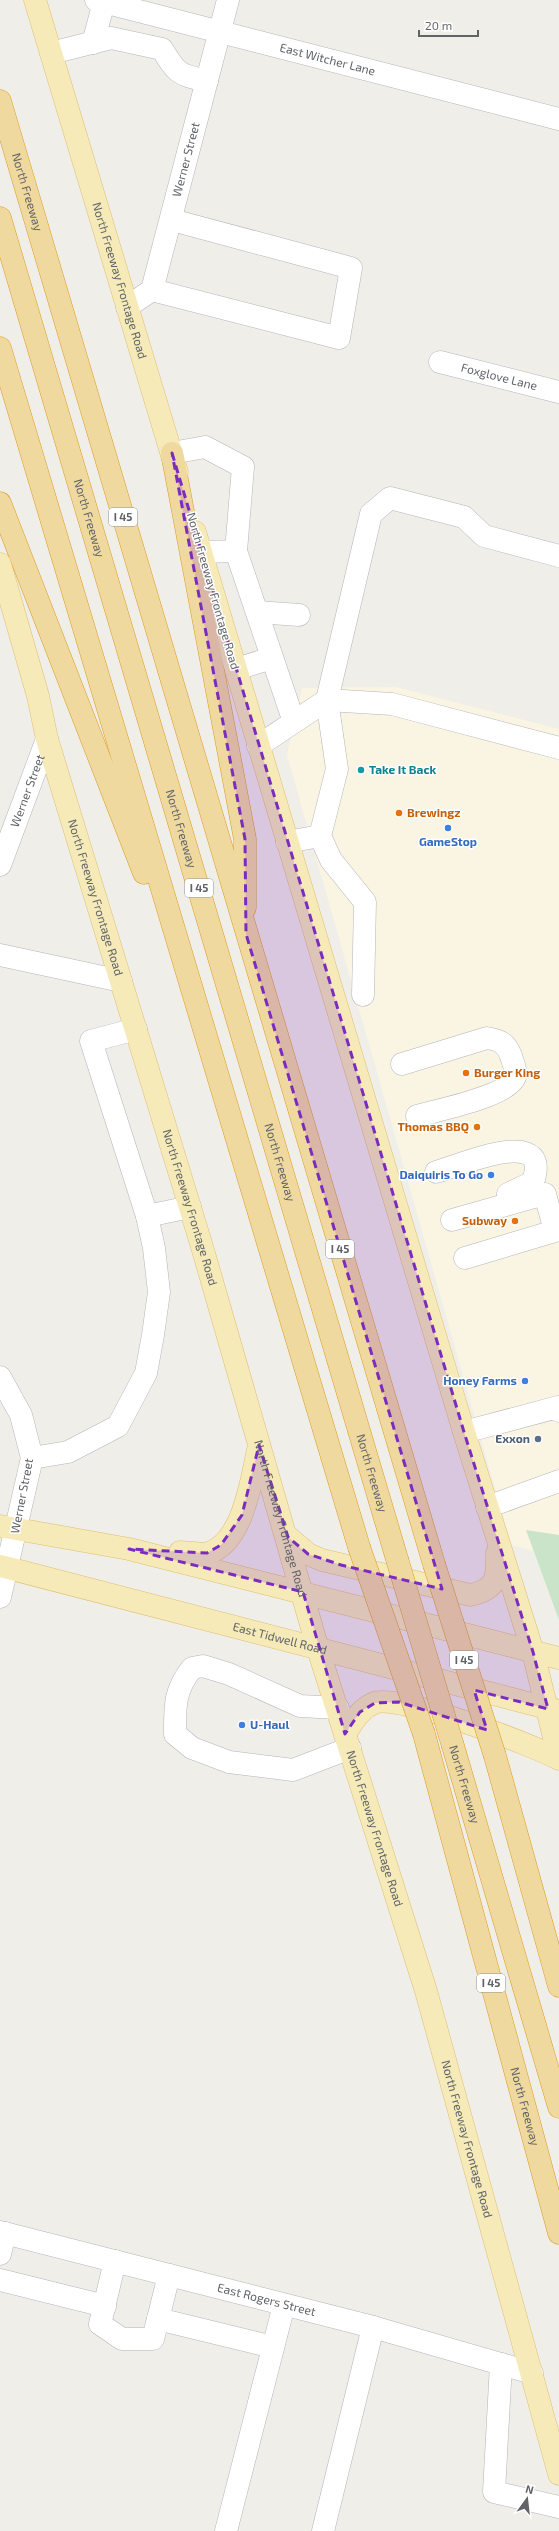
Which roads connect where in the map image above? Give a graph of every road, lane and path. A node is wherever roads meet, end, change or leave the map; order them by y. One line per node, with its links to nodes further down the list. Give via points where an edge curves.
1 (35, 0): 8 (main road, North Freeway Frontage Road)
2 (228, 0): 5 (street, Werner Street)
3 (100, 1): 4 (street, East Witcher Lane); 6 (street)
4 (170, 20): 5 (street, East Witcher Lane); 7 (street)
5 (220, 33): 9 (street, Werner Street); 11 (street, East Witcher Lane)
6 (93, 43): 7 (street, via 119,38); 8 (street)
7 (162, 49): 9 (street, via 181,75)
8 (51, 53): 15 (main road, North Freeway Frontage Road)
9 (207, 81): 13 (street, Werner Street)
10 (0, 101): 37 (highway, North Freeway / I 45)
11 (559, 119)
12 (0, 218): 71 (highway, North Freeway / I 45, bridge)
13 (172, 220): 14 (street, Werner Street); 14 (street, via 351,268 339,338)
14 (152, 290): 15 (street)
15 (127, 308): 19 (main road, North Freeway Frontage Road)
16 (0, 348): 41 (highway, North Freeway / I 45)
17 (440, 362): 18 (street, Foxglove Lane)
18 (559, 392)
19 (172, 454): 21 (street, via 205,447 243,467); 22 (main road, North Freeway Frontage Road); 37 (highway, via 245,839)
20 (0, 504): 41 (highway)
21 (236, 551): 22 (street); 25 (street)
22 (201, 552): 28 (main road, North Freeway Frontage Road)
23 (559, 556): 29 (street, via 484,536 464,517 390,498 371,514)
24 (0, 564): 31 (main road, North Freeway Frontage Road, via 38,696)
25 (257, 612): 26 (street); 27 (street)
26 (299, 615)
27 (272, 658): 28 (street); 30 (street)
28 (236, 669): 32 (main road, North Freeway Frontage Road)
29 (327, 700): 30 (street); 33 (street, via 392,704); 34 (street, via 337,769)
30 (294, 722): 32 (street)
31 (47, 739): 36 (street, Werner Street); 39 (main road, North Freeway Frontage Road)
32 (258, 746): 35 (main road, North Freeway Frontage Road)
33 (559, 748)
34 (320, 836): 35 (street); 40 (street, via 331,860 365,902)
35 (287, 842): 51 (main road, North Freeway Frontage Road)
36 (0, 865)
37 (246, 934): 70 (highway, North Freeway / I 45, bridge, via 434,1564 495,1756)
38 (0, 955): 39 (street)
39 (121, 981): 42 (main road, North Freeway Frontage Road)
40 (363, 995)
41 (203, 1025): 72 (highway, North Freeway / I 45, bridge, via 359,1547 424,1734)
42 (136, 1029): 46 (main road, North Freeway Frontage Road); 47 (street, via 90,1041)
43 (402, 1064): 44 (street, via 487,1038 499,1040 508,1047 515,1068 515,1077 507,1087 482,1098)
44 (417, 1116)
45 (436, 1172): 48 (street, via 509,1151 523,1150 534,1158 538,1169 533,1182 524,1188 451,1216 544,1194 555,1231)
46 (190, 1206): 47 (street); 52 (main road, North Freeway Frontage Road)
47 (147, 1216): 53 (street, via 159,1292 146,1373 118,1426 68,1452)
48 (465, 1258)
49 (0, 1377): 53 (street, Werner Street, via 21,1415)
50 (559, 1412): 51 (street, via 558,1407)
51 (464, 1432): 55 (main road, North Freeway Frontage Road)
52 (259, 1445): 57 (main road, North Freeway Frontage Road); 59 (main road, via 242,1515 232,1534 221,1545 207,1553)
53 (32, 1458): 56 (street, Werner Street)
54 (559, 1481): 55 (street)
55 (487, 1508): 58 (main road, North Freeway Frontage Road)
56 (8, 1528): 59 (main road); 60 (street, Werner Street)
57 (288, 1537): 58 (main road, via 308,1554 322,1560 470,1595 484,1592 494,1584 497,1574); 61 (main road, North Freeway Frontage Road)
58 (497, 1540): 64 (main road, North Freeway Frontage Road)
59 (129, 1549): 61 (main road)
60 (4, 1567): 62 (street, Werner Street); 63 (main road, East Tidwell Road)
61 (304, 1592): 63 (main road, North Freeway Frontage Road); 64 (main road)
62 (0, 1596)
63 (318, 1649): 66 (main road, North Freeway Frontage Road); 67 (main road, East Tidwell Road)
64 (533, 1652): 65 (main road); 67 (main road, North Freeway Frontage Road)
65 (559, 1658)
66 (338, 1708): 68 (main road, North Freeway Frontage Road); 68 (street, via 300,1706 230,1674 203,1666 192,1668 180,1683 175,1704 175,1734 192,1748 229,1762 294,1770)
67 (553, 1710): 69 (main road, North Freeway Frontage Road)
68 (348, 1741): 69 (main road, via 360,1712 375,1703 399,1702 523,1742); 83 (main road, North Freeway Frontage Road, via 426,1991)
69 (559, 1758)
70 (559, 1986)
71 (559, 2107)
72 (559, 2233)
73 (2, 2240): 74 (street, East Rogers Street)
74 (115, 2262): 75 (street, East Rogers Street); 78 (street)
75 (169, 2275): 77 (street, East Rogers Street); 79 (street)
76 (0, 2280): 78 (street)
77 (284, 2305): 80 (street, East Rogers Street); 81 (street)
78 (105, 2306): 79 (street, via 100,2324 122,2339 153,2339)
79 (165, 2321): 81 (street)
80 (372, 2327): 82 (street, East Rogers Street); 87 (street)
81 (273, 2347): 86 (street)
82 (502, 2364): 83 (street, East Rogers Street); 85 (street, via 494,2492)
83 (532, 2373): 84 (main road, North Freeway Frontage Road)
84 (559, 2474)
85 (559, 2507)
86 (226, 2531)
87 (323, 2531)

